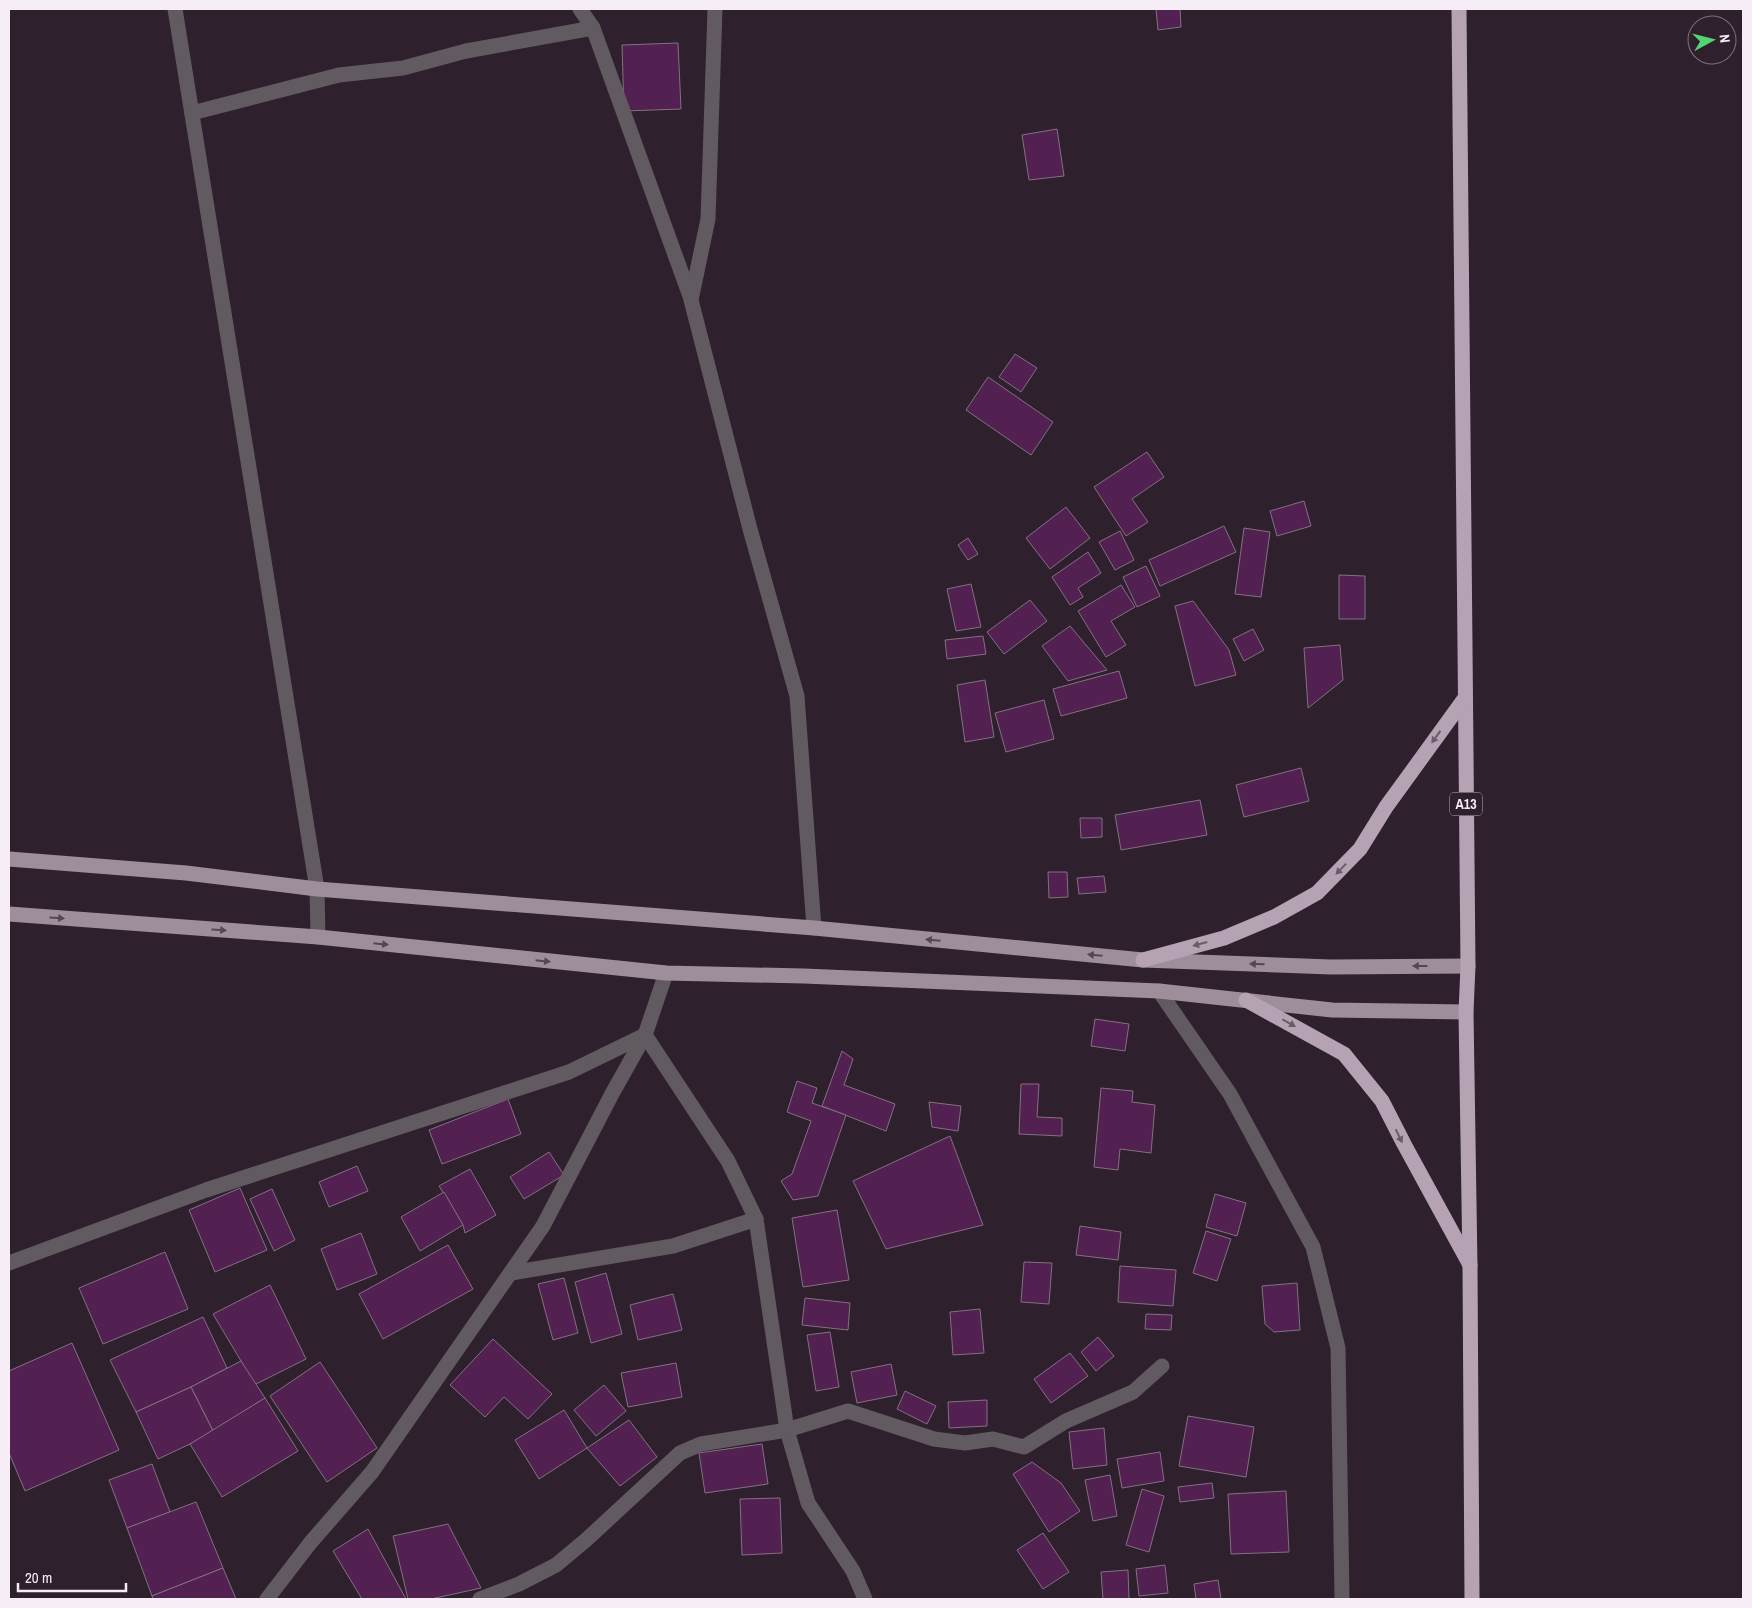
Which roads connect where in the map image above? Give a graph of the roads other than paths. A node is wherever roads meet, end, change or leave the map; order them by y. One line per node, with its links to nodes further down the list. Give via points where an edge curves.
1 (174, 9): 6 (street)
2 (580, 9): 5 (street)
3 (715, 9): 7 (street, via 708,219)
4 (1458, 9): 8 (highway, A13)
5 (593, 28): 6 (street, via 466,51 403,68 339,74); 7 (street)
6 (192, 113): 10 (street)
7 (691, 300): 12 (street, via 797,696)
8 (1465, 698): 14 (highway, one-way to 14, via 1386,807 1360,849 1317,894 1224,938); 15 (highway, A13)
9 (9, 859): 10 (main road, via 186,873)
10 (317, 889): 12 (main road); 13 (street)
11 (9, 914): 13 (main road, one-way to 13)
12 (814, 928): 14 (main road, one-way to 12)
13 (318, 937): 16 (main road, one-way to 16)
14 (1143, 960): 15 (main road, one-way to 14, via 1332,967)
15 (1468, 966): 19 (highway, A13)
16 (666, 973): 17 (main road); 20 (street)
17 (1159, 991): 18 (main road); 30 (street, via 1230,1094 1313,1247 1338,1348)
18 (1246, 1000): 19 (main road, via 1332,1010); 23 (highway, one-way to 23, via 1344,1054 1382,1100)
19 (1466, 1012): 23 (highway, A13)
20 (645, 1035): 21 (street, via 728,1161); 22 (street, via 570,1072 206,1190); 24 (street, via 543,1226)
21 (756, 1219): 24 (street, via 673,1246); 26 (street)
22 (9, 1263)
23 (1470, 1266): 31 (highway, A13)
24 (510, 1274): 27 (street, via 372,1472)
25 (1162, 1366): 26 (street, via 1132,1392 1066,1421 1024,1447 993,1439 966,1443 934,1439 848,1411)
26 (788, 1430): 28 (street, via 701,1444 680,1453 556,1565); 29 (street, via 808,1502 852,1571)
27 (267, 1599)
28 (480, 1599)
29 (865, 1599)
30 (1342, 1599)
31 (1472, 1599)

